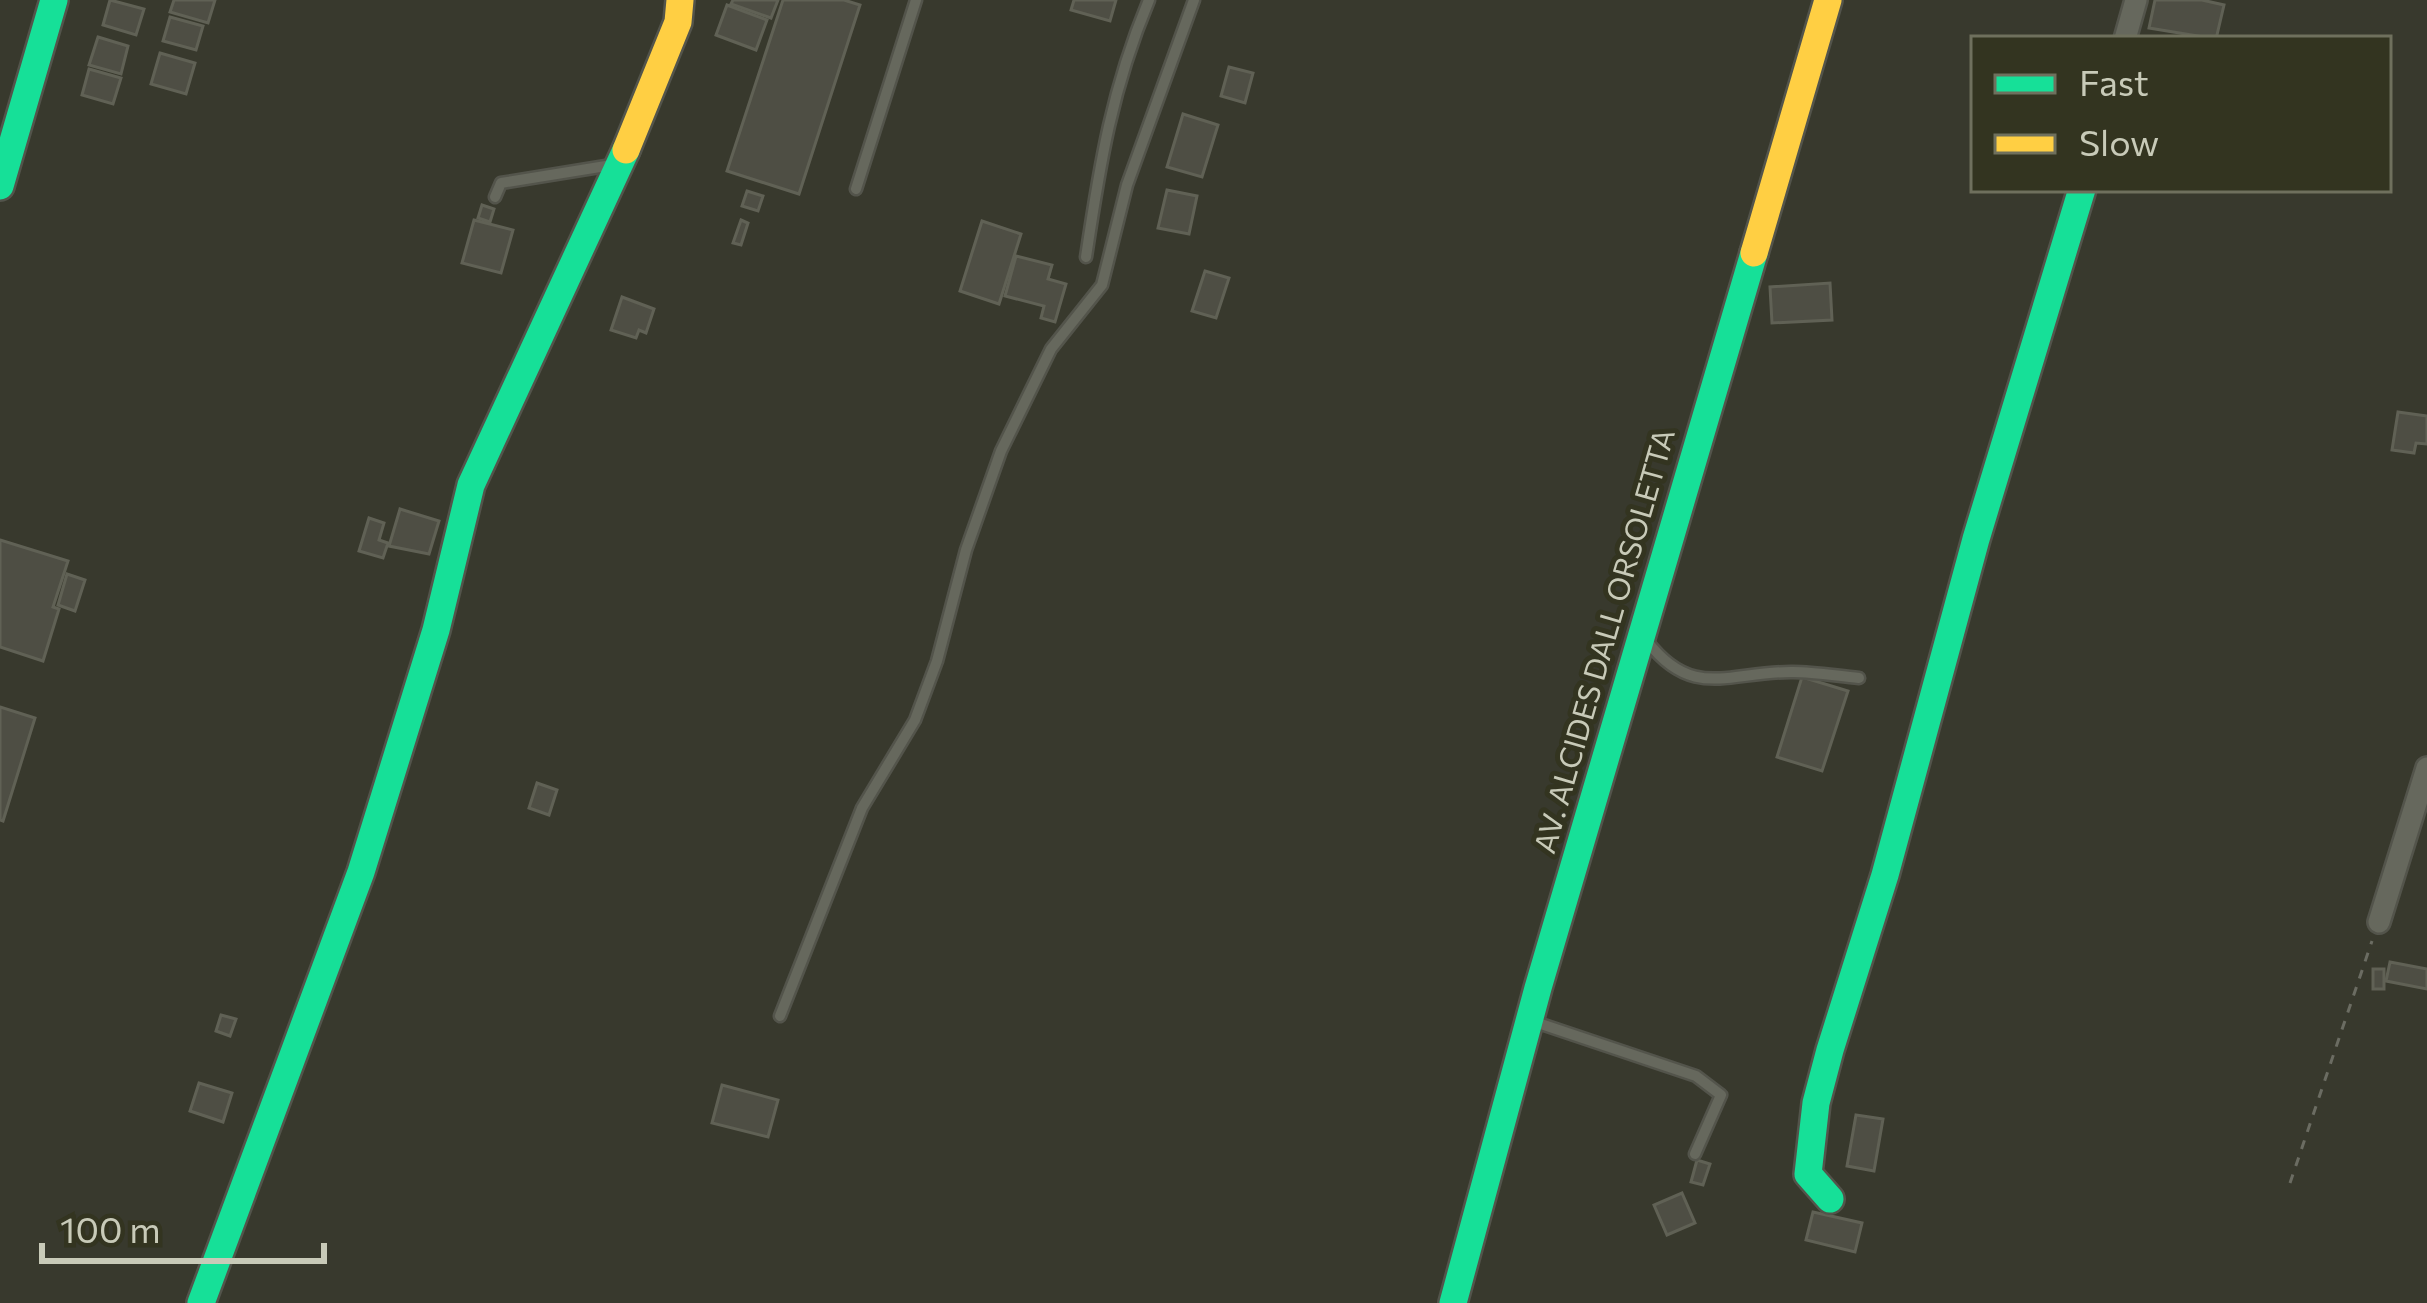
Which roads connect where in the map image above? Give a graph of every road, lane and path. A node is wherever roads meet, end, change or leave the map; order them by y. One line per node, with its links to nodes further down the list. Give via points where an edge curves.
1 (54, 0): 10 (street)
2 (680, 0): 9 (street)
3 (916, 0): 11 (lane)
4 (1149, 0): 14 (lane, via 1103,141)
5 (1194, 0): 19 (lane, via 1127,185 1102,285 1051,350 1001,451 915,720 862,808)
6 (1828, 0): 15 (street, AV. ALCIDES DALL ORSOLETTA)
7 (2136, 0): 8 (street)
8 (2126, 36)
9 (619, 164): 13 (lane, via 501,183); 24 (street, via 471,485 362,872)
10 (2, 173)
11 (856, 189)
12 (2081, 192): 23 (street, via 1816,1103 1808,1174)
13 (494, 197)
14 (1086, 257)
15 (1642, 634): 16 (lane, via 1664,664 1704,682 1791,672); 20 (street, AV. ALCIDES DALL ORSOLETTA)
16 (1859, 677)
17 (2427, 768): 18 (street)
18 (2378, 922): 22 (path)
19 (780, 1016)
20 (1529, 1020): 21 (lane, via 1696,1076 1721,1095); 25 (street, AV. ALCIDES DALL ORSOLETTA)
21 (1695, 1154)
22 (2290, 1183)
23 (1830, 1199)
24 (201, 1303)
25 (1453, 1303)

